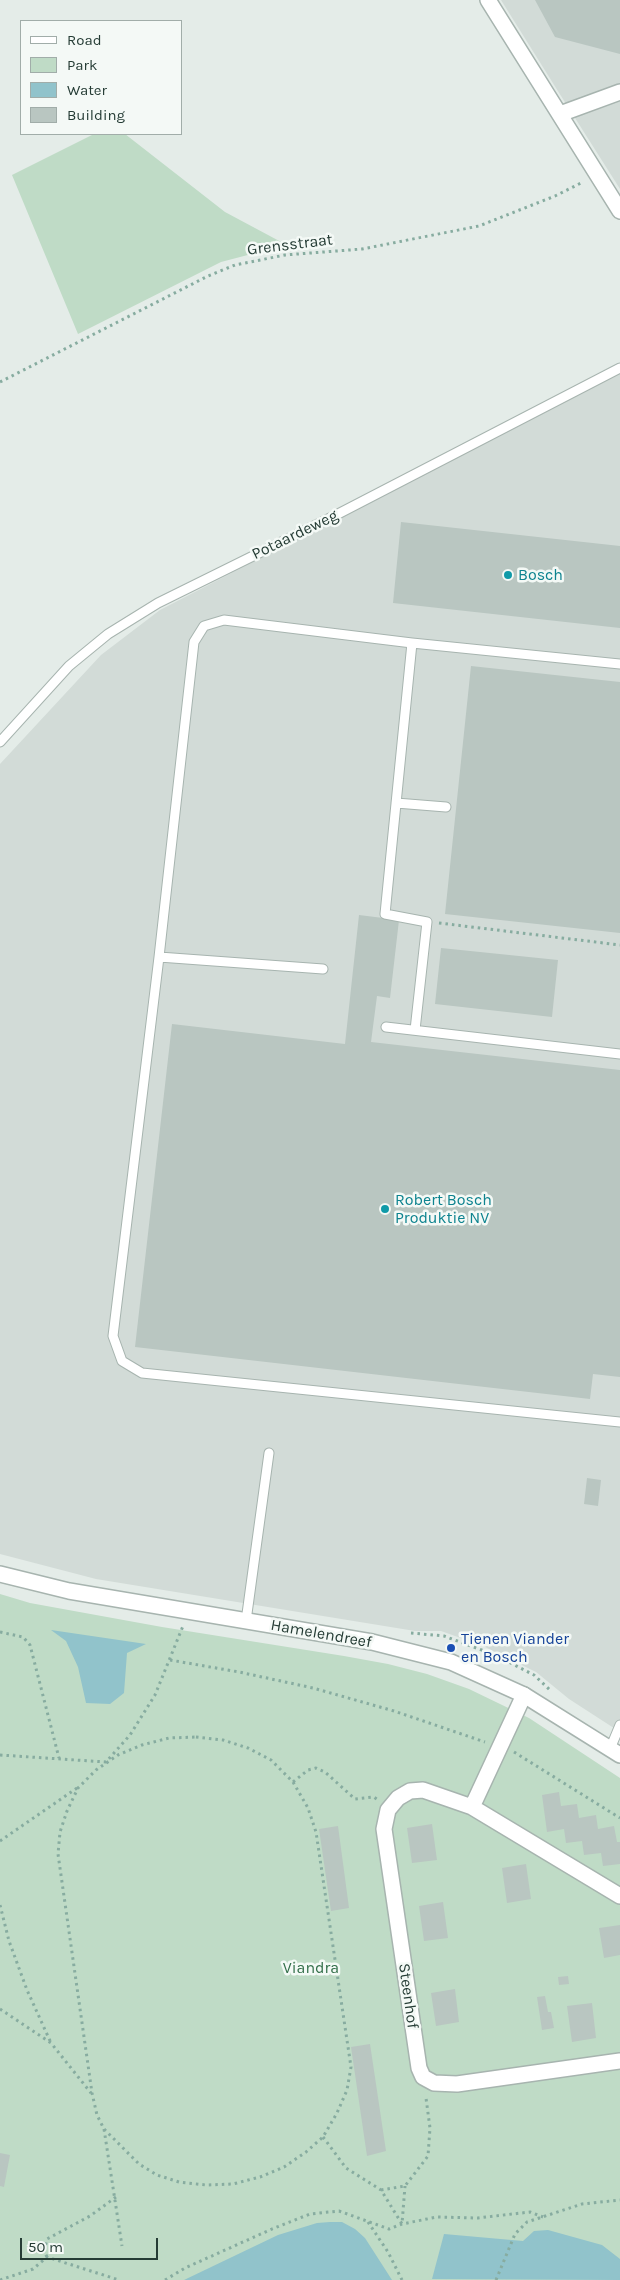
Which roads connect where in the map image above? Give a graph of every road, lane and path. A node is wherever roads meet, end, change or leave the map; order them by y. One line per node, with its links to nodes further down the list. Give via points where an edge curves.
1 (488, 0): 3 (street)
2 (620, 92): 3 (street)
3 (560, 114): 4 (street)
4 (597, 175): 5 (street); 7 (path, Grensstraat, via 556,196 479,226 362,249 285,255 236,265 208,276)
5 (620, 211)
6 (620, 368): 10 (lane, Potaardeweg, via 158,603 108,634 69,666)
7 (0, 382)
8 (412, 643): 9 (lane); 11 (lane); 15 (lane, via 224,620 204,626 194,642)
9 (620, 664)
10 (0, 742)
11 (396, 803): 12 (lane); 13 (lane, via 385,914)
12 (446, 807)
13 (427, 922): 14 (path); 18 (lane)
14 (620, 945)
15 (159, 956): 16 (lane); 20 (lane, via 113,1336 122,1361 142,1373)
16 (324, 969)
17 (386, 1027): 18 (lane)
18 (416, 1030): 19 (lane)
19 (620, 1054)
20 (620, 1422)
21 (269, 1453): 23 (lane)
22 (0, 1574): 23 (street, Hamelendreef, via 69,1591)
23 (246, 1621): 29 (street, Hamelendreef, via 407,1650 451,1662)
24 (174, 1625): 25 (path)
25 (183, 1626): 26 (path); 28 (path)
26 (190, 1628)
27 (0, 1632): 34 (path, via 23,1637 30,1645)
28 (170, 1660): 31 (path, via 313,1688 394,1711); 35 (path, via 155,1695 135,1727)
29 (524, 1695): 31 (street); 32 (street, Hamelendreef)
30 (620, 1725): 32 (lane)
31 (499, 1747): 38 (street); 40 (path, via 515,1753)
32 (615, 1752)
33 (0, 1755): 34 (path)
34 (59, 1758): 35 (path)
35 (106, 1762): 36 (path, via 142,1744 196,1737 223,1740 248,1748 271,1760); 37 (path)
36 (293, 1782): 39 (path, via 316,1768 355,1799 374,1797); 50 (path, via 308,1808 316,1832 351,2066 347,2090)
37 (78, 1788): 41 (path); 48 (path, via 60,1832 58,1854)
38 (472, 1807): 39 (street, via 423,1790 410,1791 398,1798); 42 (street)
39 (388, 1810): 47 (street, Steenhof, via 384,1829 418,2068)
40 (620, 1818)
41 (0, 1842)
42 (620, 1896)
43 (0, 1905): 45 (path, via 27,1990)
44 (0, 2009): 45 (path)
45 (51, 2043): 48 (path)
46 (620, 2061): 47 (street, via 457,2084 434,2083)
47 (423, 2077): 51 (path, via 430,2128 428,2156)
48 (92, 2093): 49 (path)
49 (104, 2129): 50 (path, via 139,2164 157,2174 179,2182 206,2185 260,2178 284,2167); 53 (path)
50 (323, 2137): 52 (path, via 346,2168)
51 (405, 2186): 52 (path); 57 (path)
52 (381, 2190): 57 (path)
53 (116, 2197): 58 (path); 59 (path, via 90,2216 47,2239 44,2251)
54 (620, 2200): 55 (path, via 582,2204)
55 (543, 2217): 57 (path, via 530,2212 478,2218 437,2217); 64 (path, via 527,2222 515,2234)
56 (367, 2221): 57 (path, via 389,2229); 62 (path, via 339,2211 310,2214 272,2228); 63 (path)
57 (402, 2224)
58 (122, 2246)
59 (47, 2257): 60 (path, via 33,2269); 61 (path)
60 (0, 2280)
61 (119, 2280)
62 (166, 2280)
63 (402, 2280)
64 (496, 2280)

